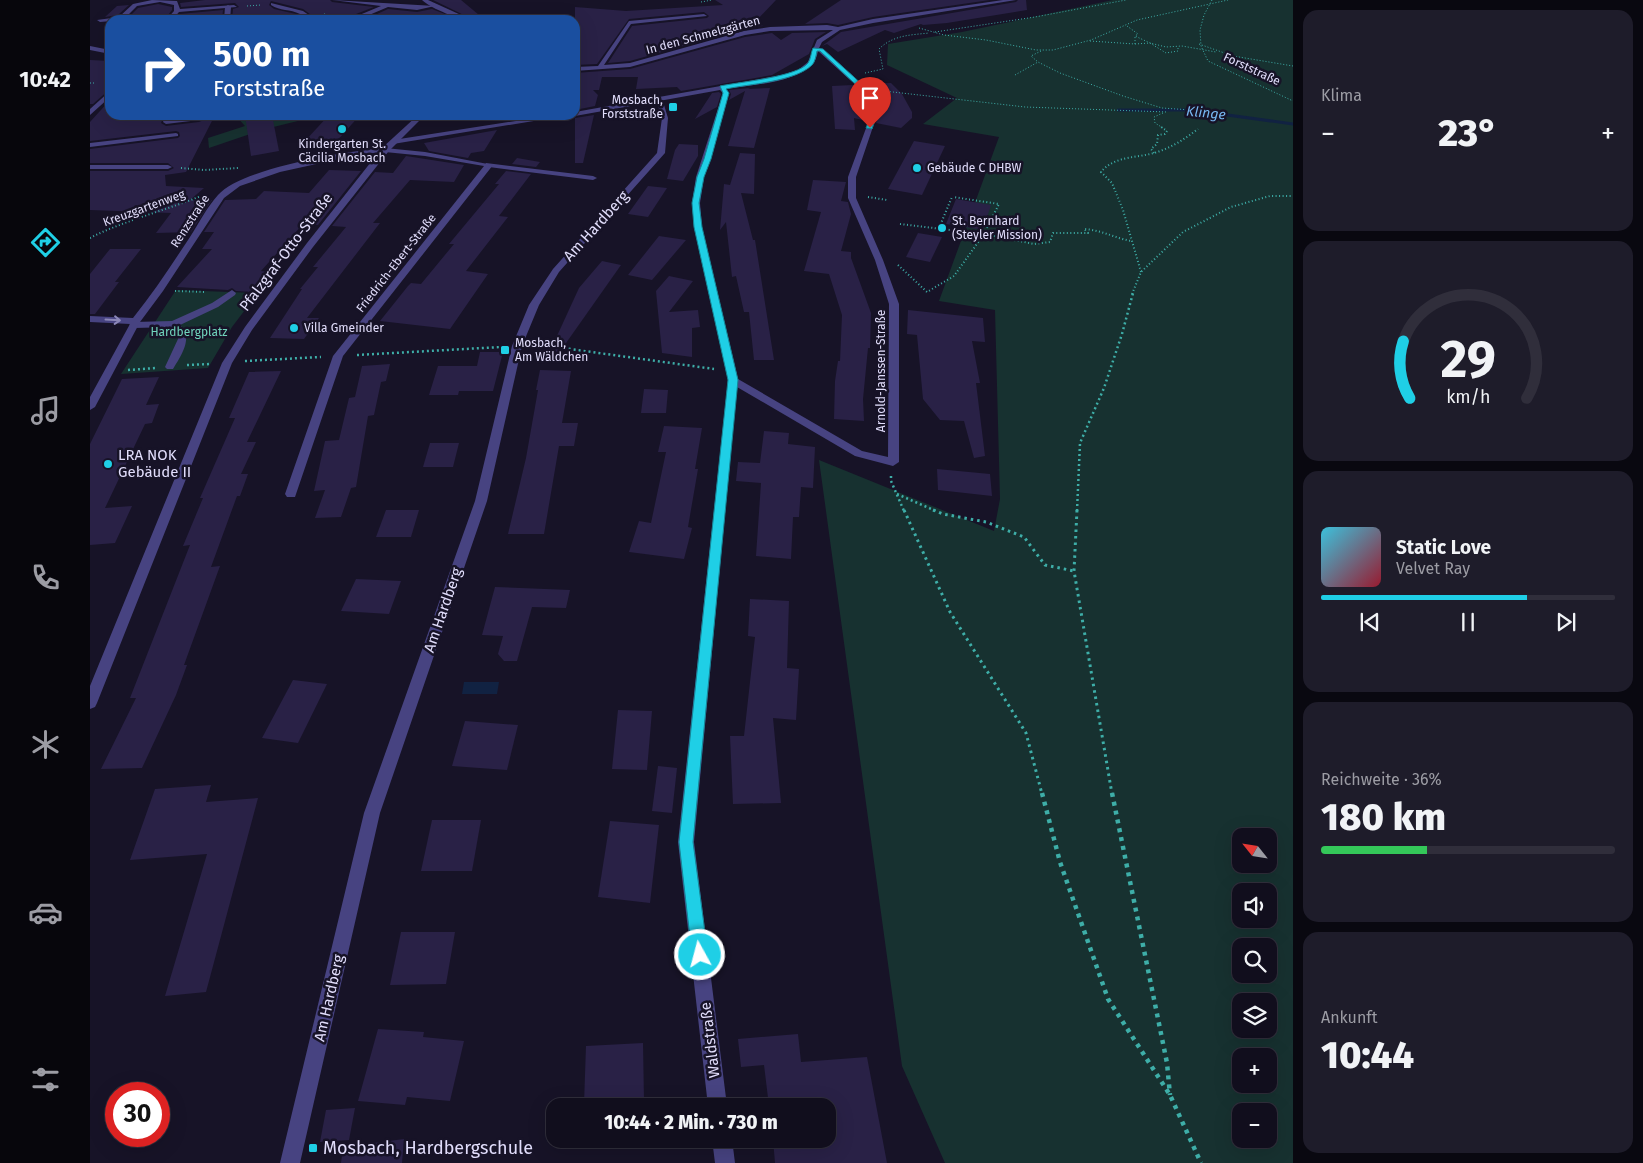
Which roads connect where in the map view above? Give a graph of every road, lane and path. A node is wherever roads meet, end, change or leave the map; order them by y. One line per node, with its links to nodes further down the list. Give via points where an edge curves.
1 (160, 0): 14 (street, via 175,2); 16 (street, via 135,6)
2 (220, 0): 13 (street)
3 (335, 0): 11 (street)
4 (425, 0): 12 (street)
5 (1014, 0): 28 (street)
6 (1126, 0): 29 (path)
7 (1212, 0): 10 (path)
8 (1228, 0): 10 (path)
9 (273, 4): 15 (street)
10 (1210, 4): 26 (path, via 1147,17); 34 (path, via 1198,38)
11 (388, 5): 12 (street); 21 (street)
12 (432, 6): 22 (street)
13 (219, 8): 14 (street); 18 (street, via 231,7)
14 (177, 11): 17 (street)
15 (301, 12): 19 (street); 20 (path)
16 (126, 15)
17 (173, 15)
18 (229, 15)
19 (306, 15)
20 (323, 15)
21 (364, 15)
22 (460, 15)
23 (704, 16): 44 (street, via 629,23)
24 (100, 20): 25 (street)
25 (105, 20)
26 (1127, 26): 30 (path, via 1138,34); 31 (path)
27 (917, 27): 29 (path)
28 (838, 29): 37 (street, via 819,40); 44 (street, In den Schmelzgärten, via 770,29 744,33 630,66)
29 (931, 32): 39 (path); 46 (path, via 890,40 879,49 883,69)
30 (1135, 36): 32 (path); 33 (path)
31 (1088, 41): 32 (path); 39 (path)
32 (1135, 44): 33 (path)
33 (1150, 44): 35 (path); 35 (path, via 1166,53 1178,51)
34 (1199, 44): 38 (path); 41 (path)
35 (1178, 47): 38 (path)
36 (93, 49): 40 (street)
37 (815, 49): 46 (street, Arnold-Janssen-Straße, via 821,50); 51 (street, via 811,63 800,71)
38 (1200, 50): 41 (path); 54 (path, Forststraße, via 1208,61)
39 (1042, 51): 42 (path, via 1031,56)
40 (90, 52)
41 (1216, 52): 43 (path)
42 (1038, 62): 47 (path); 55 (path, via 1139,102 1190,110)
43 (1293, 66)
44 (599, 68): 45 (street, In den Schmelzgärten)
45 (580, 69)
46 (848, 74): 50 (street, Arnold-Janssen-Straße)
47 (1016, 75)
48 (94, 83): 49 (path)
49 (90, 84)
50 (862, 87): 55 (path, via 1004,106 1067,111); 93 (street, Arnold-Janssen-Straße, via 873,97 875,112 852,177 852,198 894,304 893,462 859,454)
51 (722, 88): 53 (street); 93 (street, Waldstraße, via 726,93 700,177 696,203 698,227)
52 (105, 98): 56 (street)
53 (654, 100): 57 (street); 87 (street, Am Hardberg, via 661,105 665,118 661,153 556,271 534,305)
54 (1293, 100)
55 (1167, 112): 67 (path, via 1154,117 1156,125 1167,131 1158,135 1157,144 1151,150)
56 (90, 113)
57 (580, 113)
58 (167, 120): 59 (street)
59 (182, 120)
60 (417, 120): 64 (street, Pfalzgraf-Otto-Straße)
61 (526, 120): 64 (street)
62 (1198, 129): 67 (path, via 1180,143)
63 (176, 135): 65 (street)
64 (393, 142): 66 (street, Pfalzgraf-Otto-Straße)
65 (90, 144)
66 (385, 150): 68 (street); 82 (street, Renzstraße, via 278,170 237,184 221,196); 89 (street, Pfalzgraf-Otto-Straße, via 305,252)
67 (1154, 153): 79 (path, via 1119,159 1105,165 1101,172 1112,183)
68 (489, 165): 72 (street); 88 (street, Friedrich-Ebert-Straße)
69 (246, 166): 71 (path, via 204,170)
70 (90, 167): 71 (street)
71 (168, 167)
72 (593, 178)
73 (204, 195): 78 (path, Kreuzgartenweg, via 115,225)
74 (1293, 196): 81 (path, via 1270,196 1231,207 1183,232)
75 (900, 224): 76 (path)
76 (939, 228): 77 (path); 77 (path, via 953,197 999,204)
77 (984, 234): 79 (path, via 1041,245 1050,242 1053,233 1088,233 1086,229); 80 (path, via 954,276 927,292)
78 (90, 238)
79 (1131, 241): 81 (path)
80 (892, 259)
81 (1141, 272): 98 (path, via 1104,388 1080,443)
82 (160, 291): 83 (path); 85 (street, Renzstraße)
83 (232, 293): 86 (street, via 215,305)
84 (90, 319): 85 (street, one-way to 85)
85 (135, 323): 86 (street); 92 (street, Renzstraße)
86 (174, 324): 90 (street, via 182,330 183,339)
87 (517, 346): 88 (path); 91 (path, via 532,344); 104 (street, Am Hardberg, via 481,501 372,813)
88 (338, 356): 89 (path); 96 (street, Friedrich-Ebert-Straße)
89 (227, 362): 90 (path); 99 (street, Pfalzgraf-Otto-Straße)
90 (170, 367): 92 (path)
91 (713, 368)
92 (109, 371): 94 (street, Renzstraße)
93 (733, 380): 101 (street, Waldstraße, via 686,842)
94 (90, 407)
95 (891, 481): 97 (path)
96 (291, 494)
97 (896, 494): 98 (path, via 944,514 986,522 1024,537 1045,565); 100 (path, via 950,612 1026,733 1060,862 1108,999)
98 (1074, 571): 100 (path, via 1108,777 1165,1053)
99 (90, 704)
100 (1170, 1095): 103 (path)
101 (717, 1098)
102 (723, 1148): 105 (street)
103 (1199, 1161)
104 (290, 1163)
105 (725, 1163)

